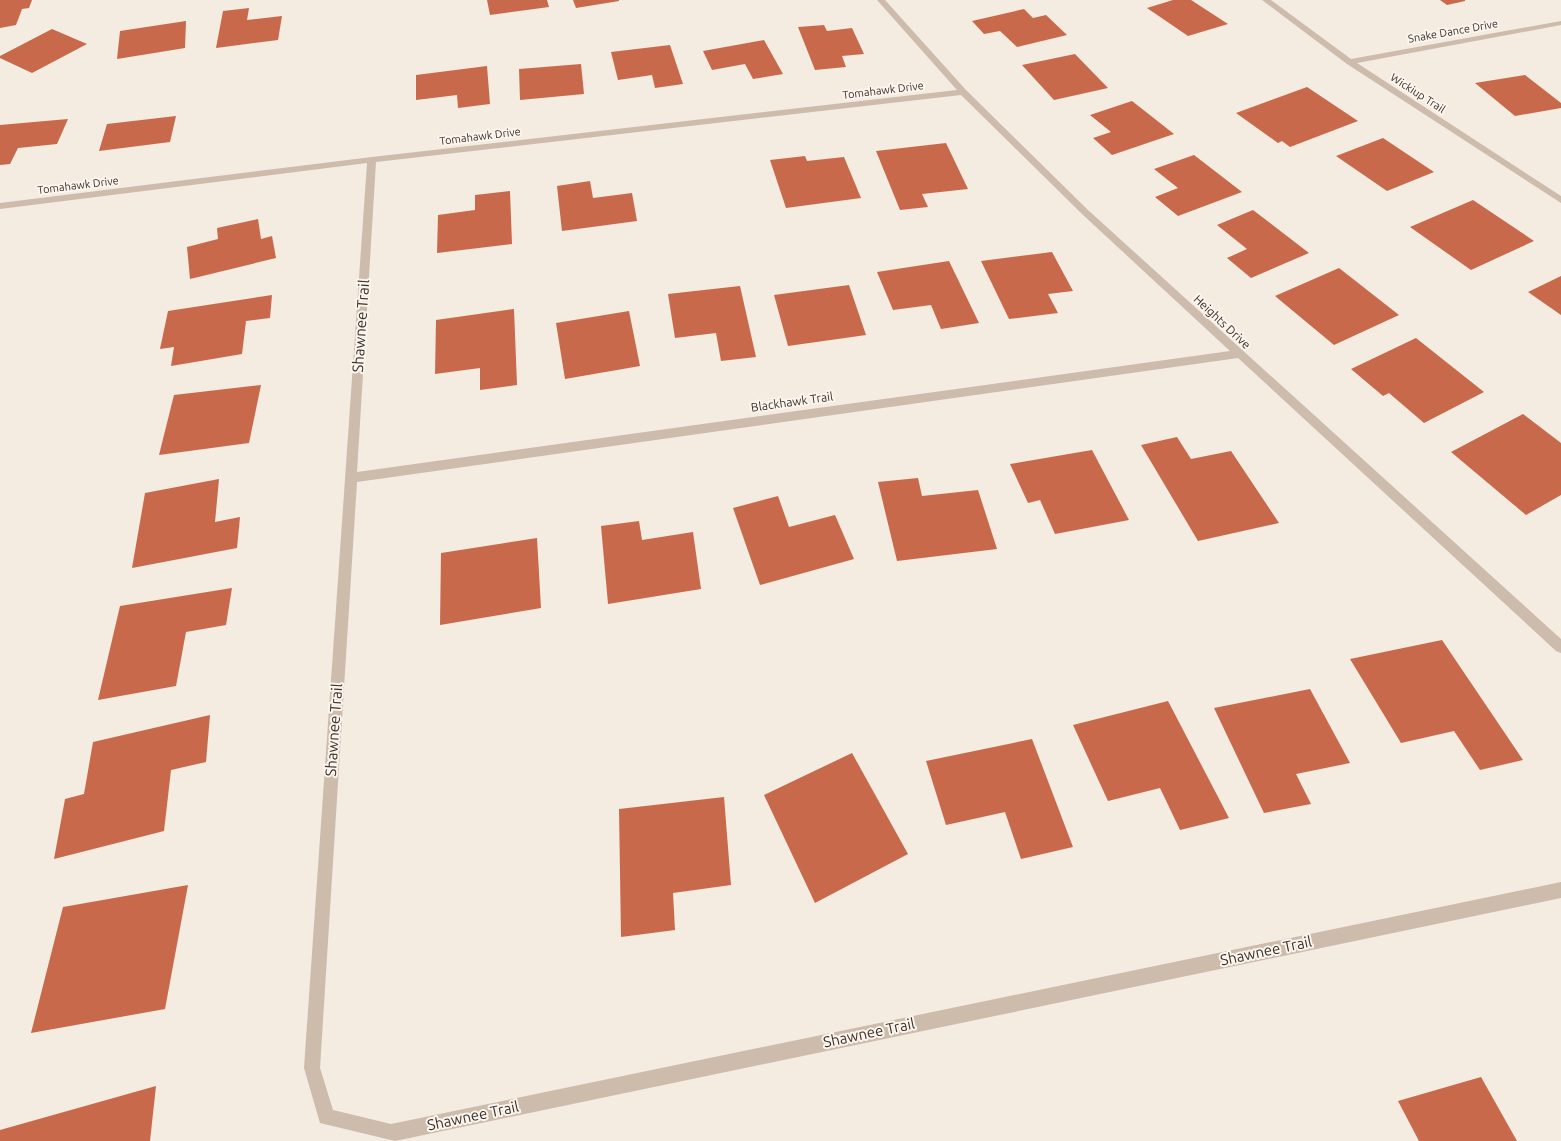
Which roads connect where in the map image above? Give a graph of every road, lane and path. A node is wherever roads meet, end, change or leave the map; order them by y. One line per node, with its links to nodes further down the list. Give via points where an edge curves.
1 (881, 0): 5 (street, Heights Drive)
2 (1266, 0): 4 (street, Wickiup Trail)
3 (1561, 23): 4 (street, Snake Dance Drive)
4 (1350, 62): 7 (street, Wickiup Trail)
5 (964, 92): 6 (street, Tomahawk Drive); 9 (street, Heights Drive, via 1084,212)
6 (372, 160): 8 (street, Tomahawk Drive); 10 (street, Shawnee Trail)
7 (1561, 200)
8 (0, 206)
9 (1237, 354): 10 (street, Blackhawk Trail); 11 (street, Heights Drive)
10 (350, 478): 12 (street, Shawnee Trail, via 312,1068 326,1117 391,1133)
11 (1561, 647)
12 (1561, 890)

